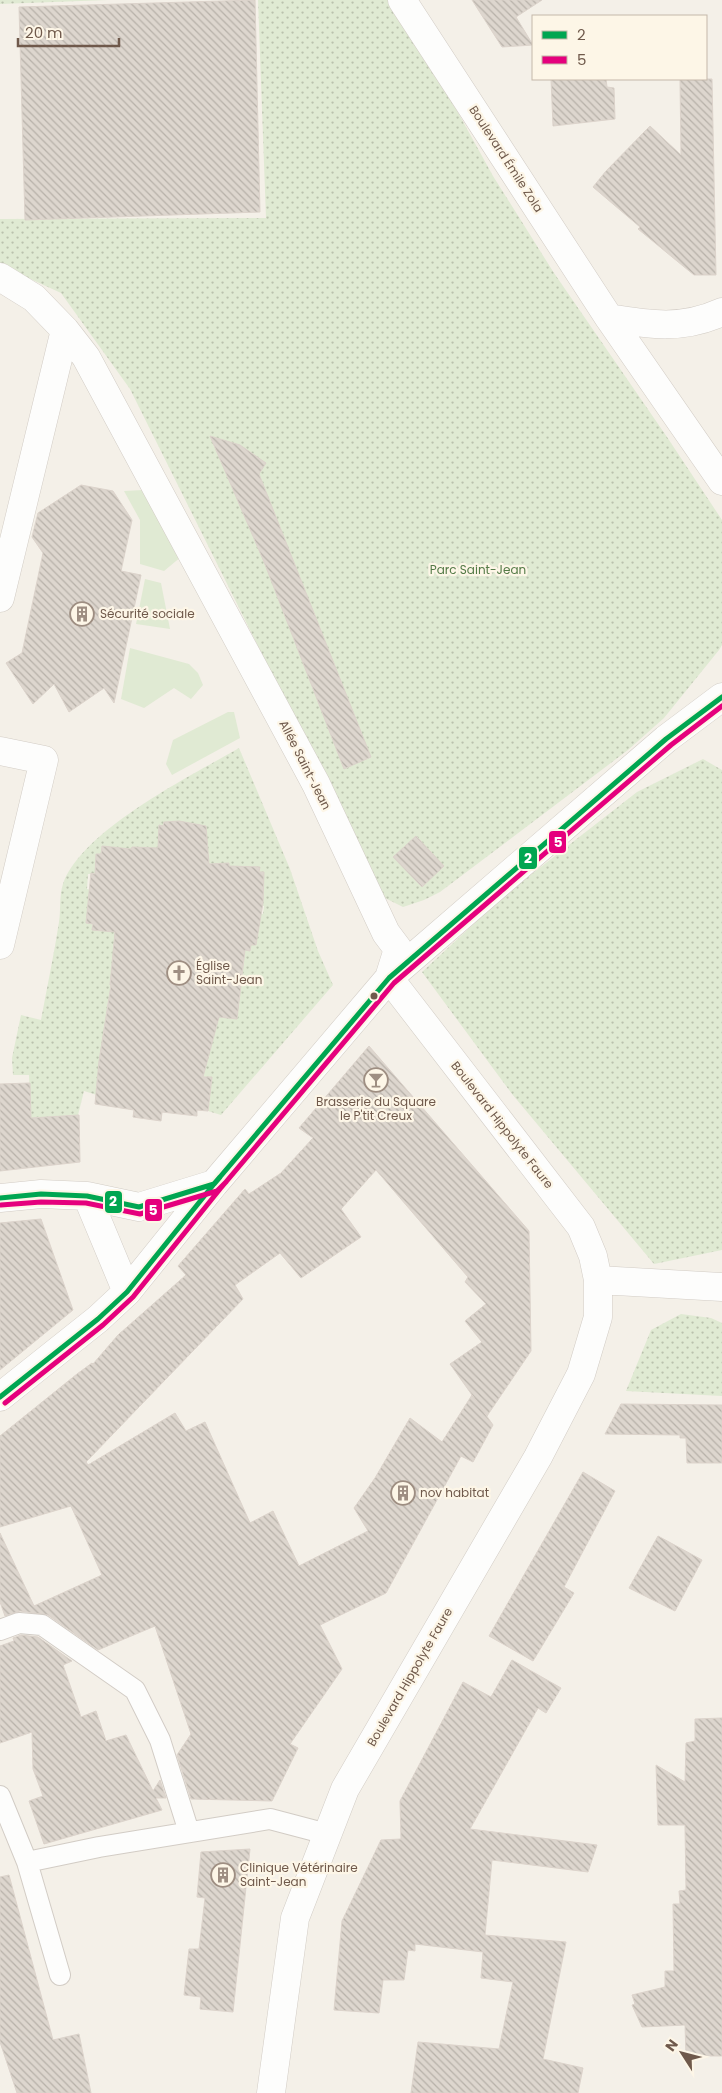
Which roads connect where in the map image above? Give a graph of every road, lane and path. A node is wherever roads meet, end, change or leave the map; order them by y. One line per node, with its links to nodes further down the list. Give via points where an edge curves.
1 (402, 0): 4 (street, Boulevard Émile Zola)
2 (0, 277): 5 (street, Allée Saint-Jean, via 34,298)
3 (722, 312): 4 (street, via 680,325 650,325)
4 (610, 318): 6 (street, Boulevard Émile Zola)
5 (65, 330): 7 (street); 11 (street, Allée Saint-Jean, via 86,357 316,784 386,933 398,949)
6 (722, 481)
7 (0, 598)
8 (722, 697): 11 (street, via 666,739)
9 (0, 751): 10 (street, via 44,760)
10 (0, 945)
11 (389, 978): 12 (street); 15 (street, Boulevard Hippolyte Faure, via 581,1227 593,1256)
12 (214, 1184): 13 (street, via 139,1206); 17 (street)
13 (87, 1196): 14 (street, via 41,1194); 17 (street)
14 (0, 1198)
15 (598, 1280): 16 (street); 22 (street, Boulevard Hippolyte Faure, via 598,1317 581,1374 538,1457 344,1789)
16 (722, 1287)
17 (127, 1292): 18 (street)
18 (0, 1397)
19 (0, 1630): 21 (lane, via 18,1623 42,1625 135,1690 160,1740)
20 (0, 1796): 23 (lane)
21 (190, 1832): 22 (lane, via 270,1819); 23 (lane)
22 (328, 1834): 25 (street, Boulevard Hippolyte Faure, via 295,1918)
23 (27, 1862): 24 (lane)
24 (60, 1974)
25 (271, 2093)

